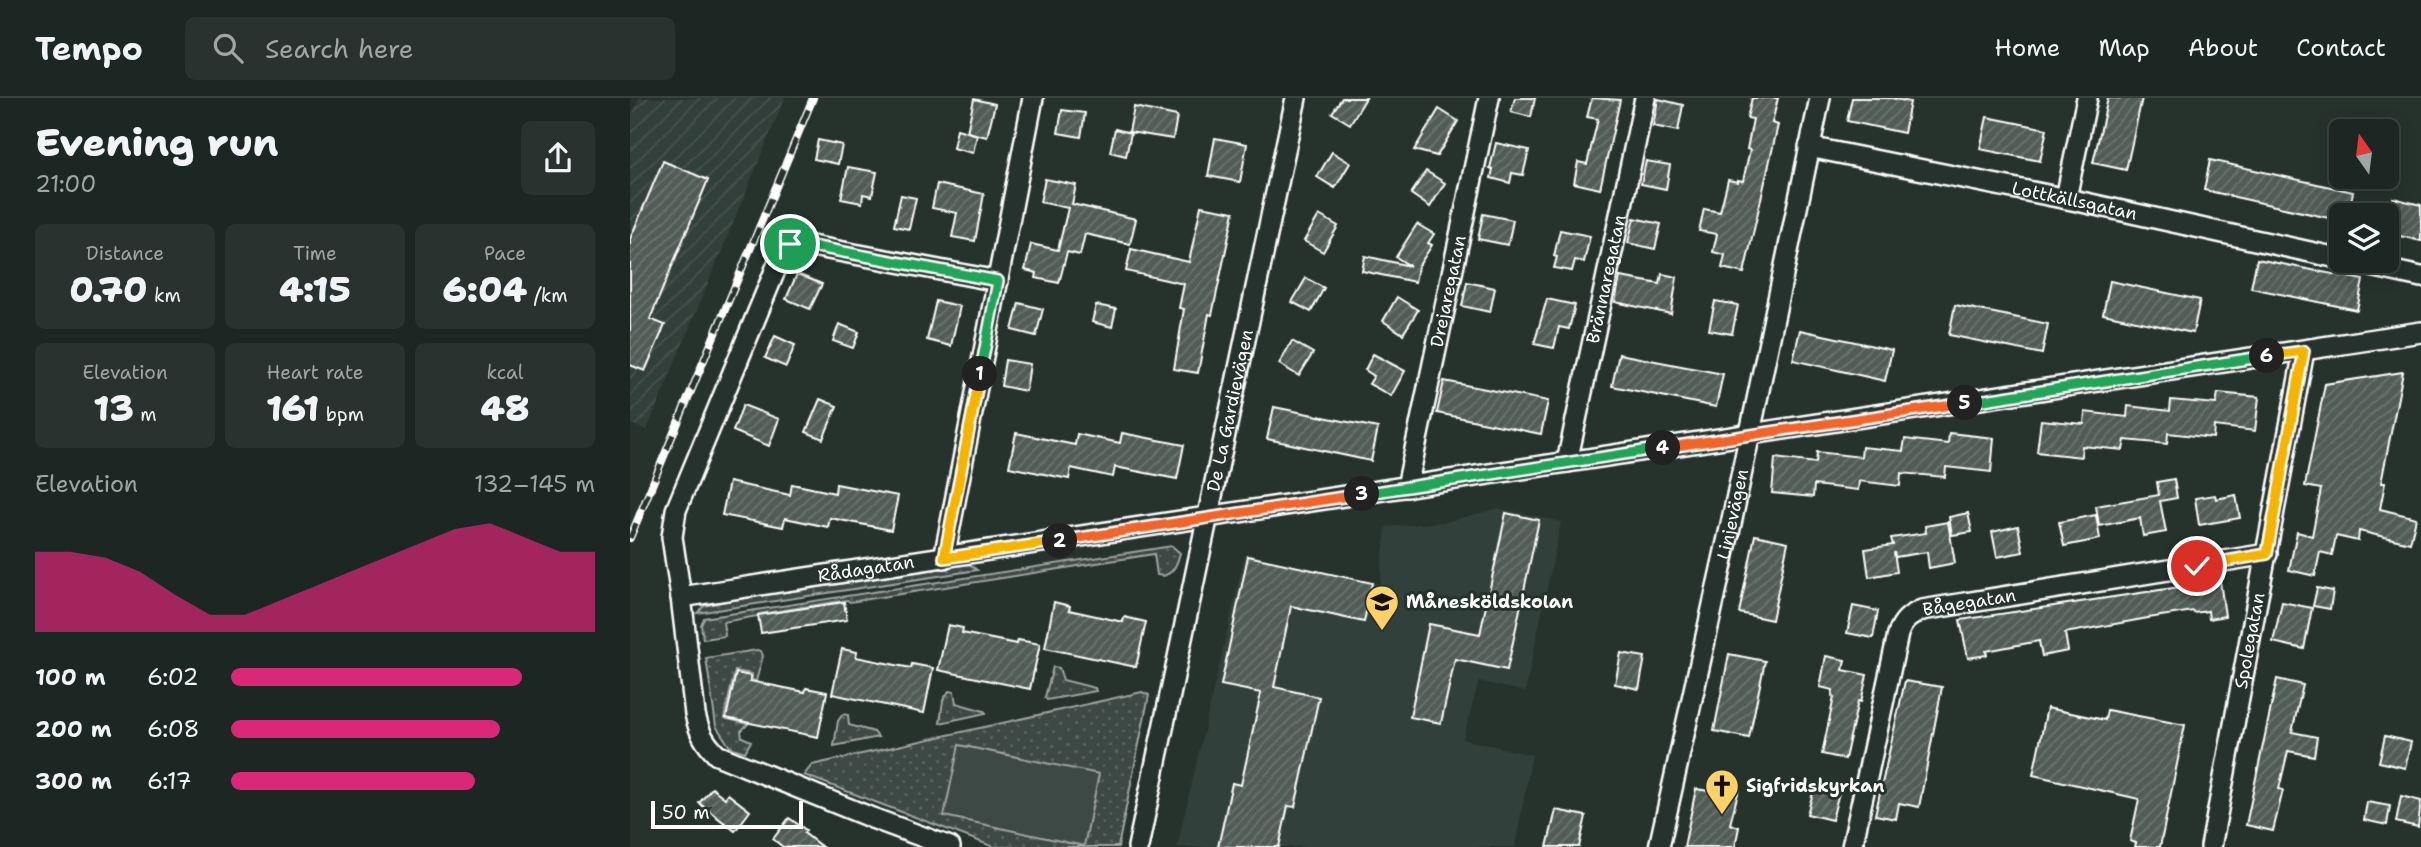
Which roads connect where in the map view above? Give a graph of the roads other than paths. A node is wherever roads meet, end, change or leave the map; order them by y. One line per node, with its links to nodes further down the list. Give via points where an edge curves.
1 (1033, 98): 12 (street)
2 (1296, 98): 18 (street, De La Gardievägen)
3 (1489, 98): 17 (street, Drejaregatan)
4 (1645, 98): 16 (street, Brännaregatan)
5 (1820, 98): 7 (street, Linjevägen)
6 (2087, 98): 8 (street)
7 (1809, 146): 8 (street, Lottkällsgatan); 15 (street, Linjevägen)
8 (2066, 198): 9 (street, Lottkällsgatan)
9 (2329, 256)
10 (2399, 272): 11 (street)
11 (2421, 277)
12 (998, 281): 20 (street); 21 (street, via 801,244 784,249 676,510 672,537)
13 (2421, 332): 14 (street, Rådagatan)
14 (2304, 351): 15 (street, Rådagatan); 19 (street, Spolegatan)
15 (1748, 436): 16 (street, Rådagatan); 24 (street, Linjevägen)
16 (1567, 461): 17 (street, Rådagatan)
17 (1407, 487): 18 (street, Rådagatan)
18 (1206, 519): 20 (street, Rådagatan); 23 (street, De La Gardievägen)
19 (2267, 554): 25 (street, Bågegatan, via 1923,610 1909,616 1898,634); 26 (street, Spolegatan)
20 (944, 558): 21 (street, Rådagatan)
21 (681, 597): 22 (street, via 698,731 717,755)
22 (950, 847)
23 (1138, 847)
24 (1659, 847)
25 (1852, 847)
26 (2211, 847)

